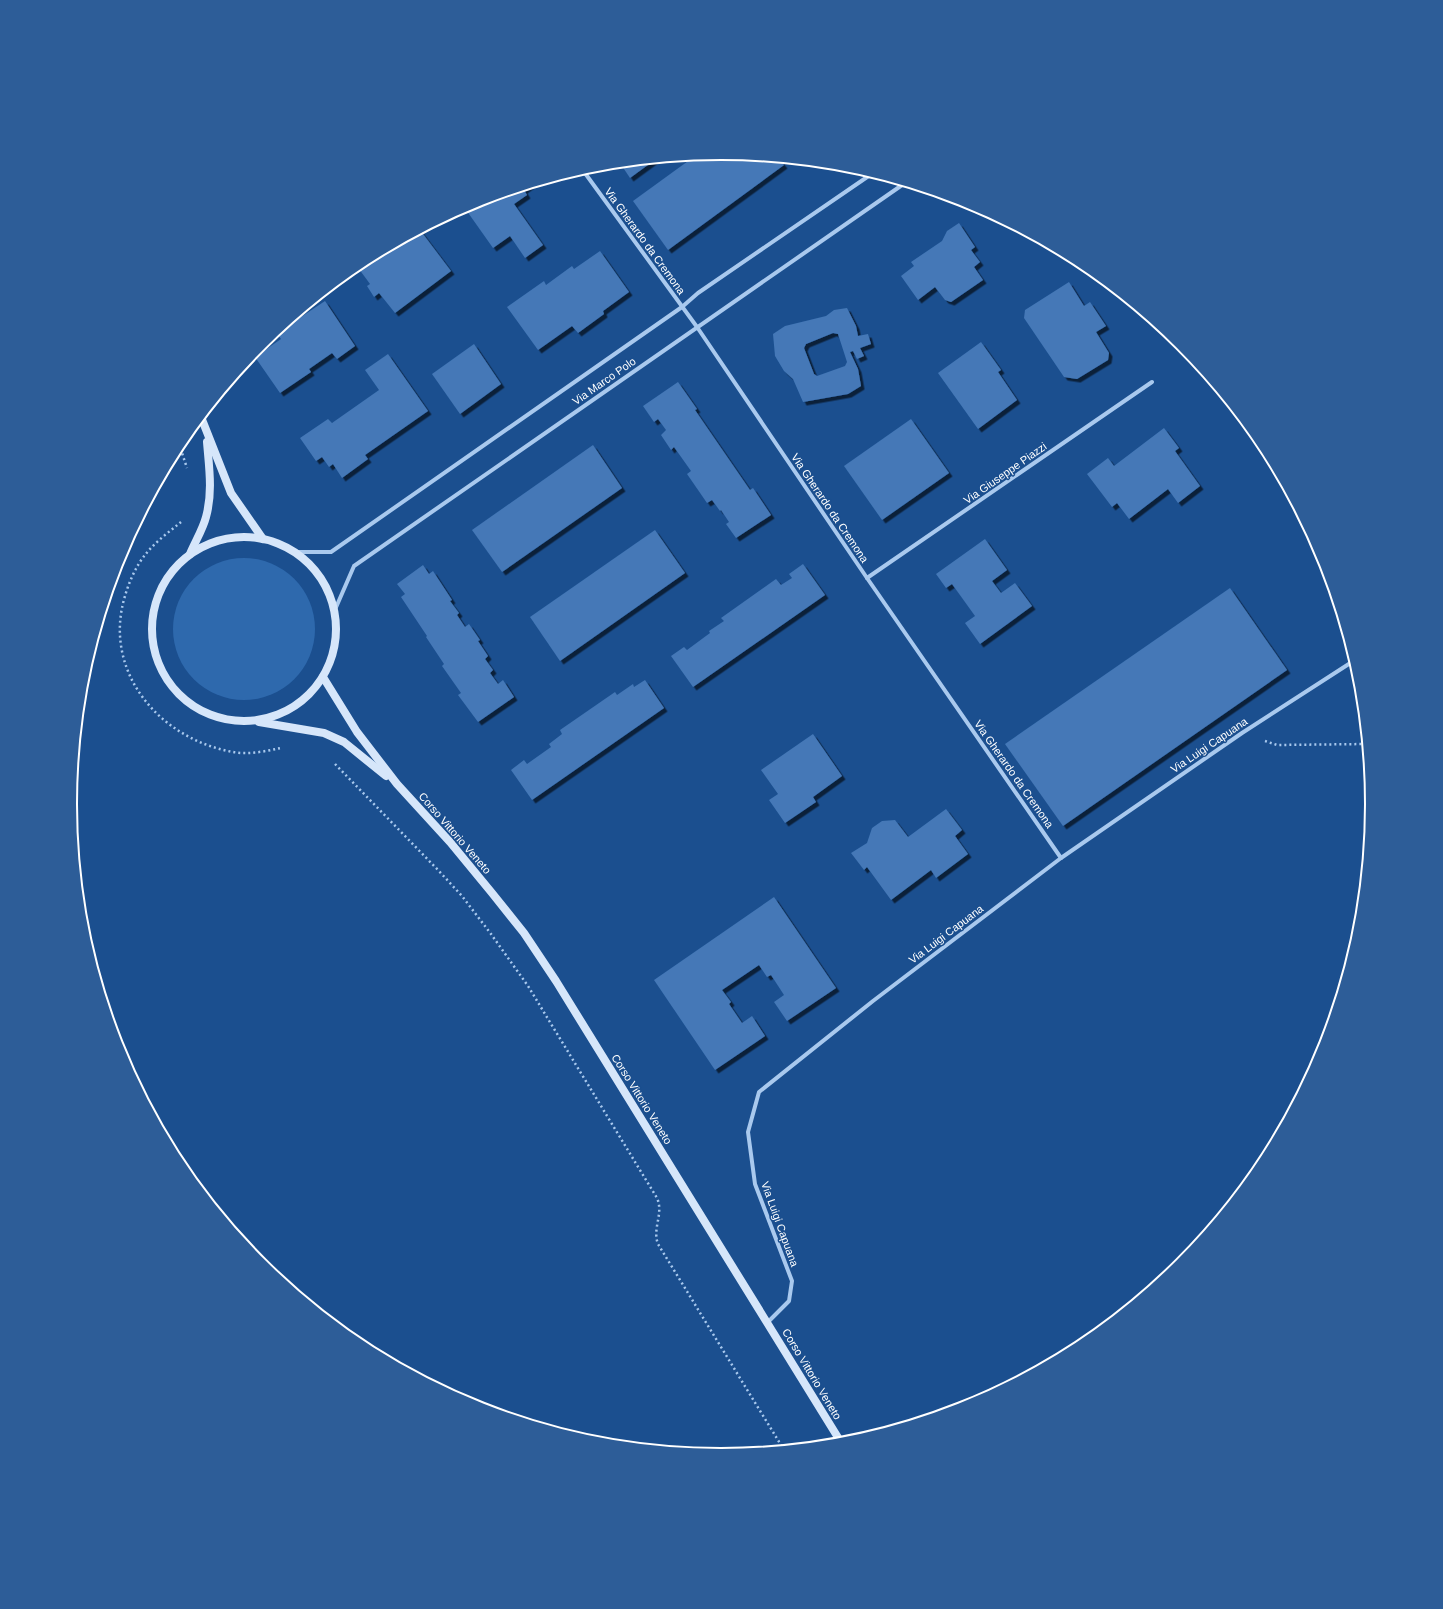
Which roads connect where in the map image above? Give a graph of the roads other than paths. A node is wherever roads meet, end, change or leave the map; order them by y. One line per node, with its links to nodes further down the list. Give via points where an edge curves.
1 (586, 174): 4 (street, Via Gherardo da Cremona)
2 (867, 177): 4 (street, Via Marco Polo, via 698,293)
3 (901, 186): 5 (street, Via Marco Polo)
4 (682, 307): 5 (street, Via Gherardo da Cremona); 10 (street, Via Marco Polo, via 331,552)
5 (697, 327): 12 (street, Via Gherardo da Cremona); 13 (street, Via Marco Polo, via 354,566)
6 (1152, 382): 12 (street, Via Giuseppe Piazzi)
7 (203, 422): 8 (main road)
8 (206, 434): 9 (main road, via 231,493); 11 (main road, via 210,479 209,502 206,518)
9 (263, 539): 10 (main road); 11 (main road, via 237,537 212,542)
10 (294, 552): 13 (main road, via 313,568 326,588)
11 (190, 554): 16 (main road, via 168,576 154,605 151,638 159,667 175,692 198,710 227,720)
12 (867, 578): 18 (street, Via Gherardo da Cremona)
13 (334, 612): 15 (main road, via 336,634 332,656)
14 (1350, 663): 18 (street, Via Luigi Capuana, via 1242,733)
15 (323, 677): 16 (main road, via 306,698 282,714); 17 (main road, Corso Vittorio Veneto, via 357,732)
16 (256, 721): 17 (main road, Corso Vittorio Veneto, via 324,733 344,742)
17 (397, 784): 19 (main road, Corso Vittorio Veneto, via 450,842 524,933)
18 (1061, 858): 19 (street, Via Luigi Capuana, via 873,1001 759,1092 748,1132 755,1184 792,1281 789,1301)
19 (768, 1322): 20 (main road, Corso Vittorio Veneto)
20 (839, 1438)

